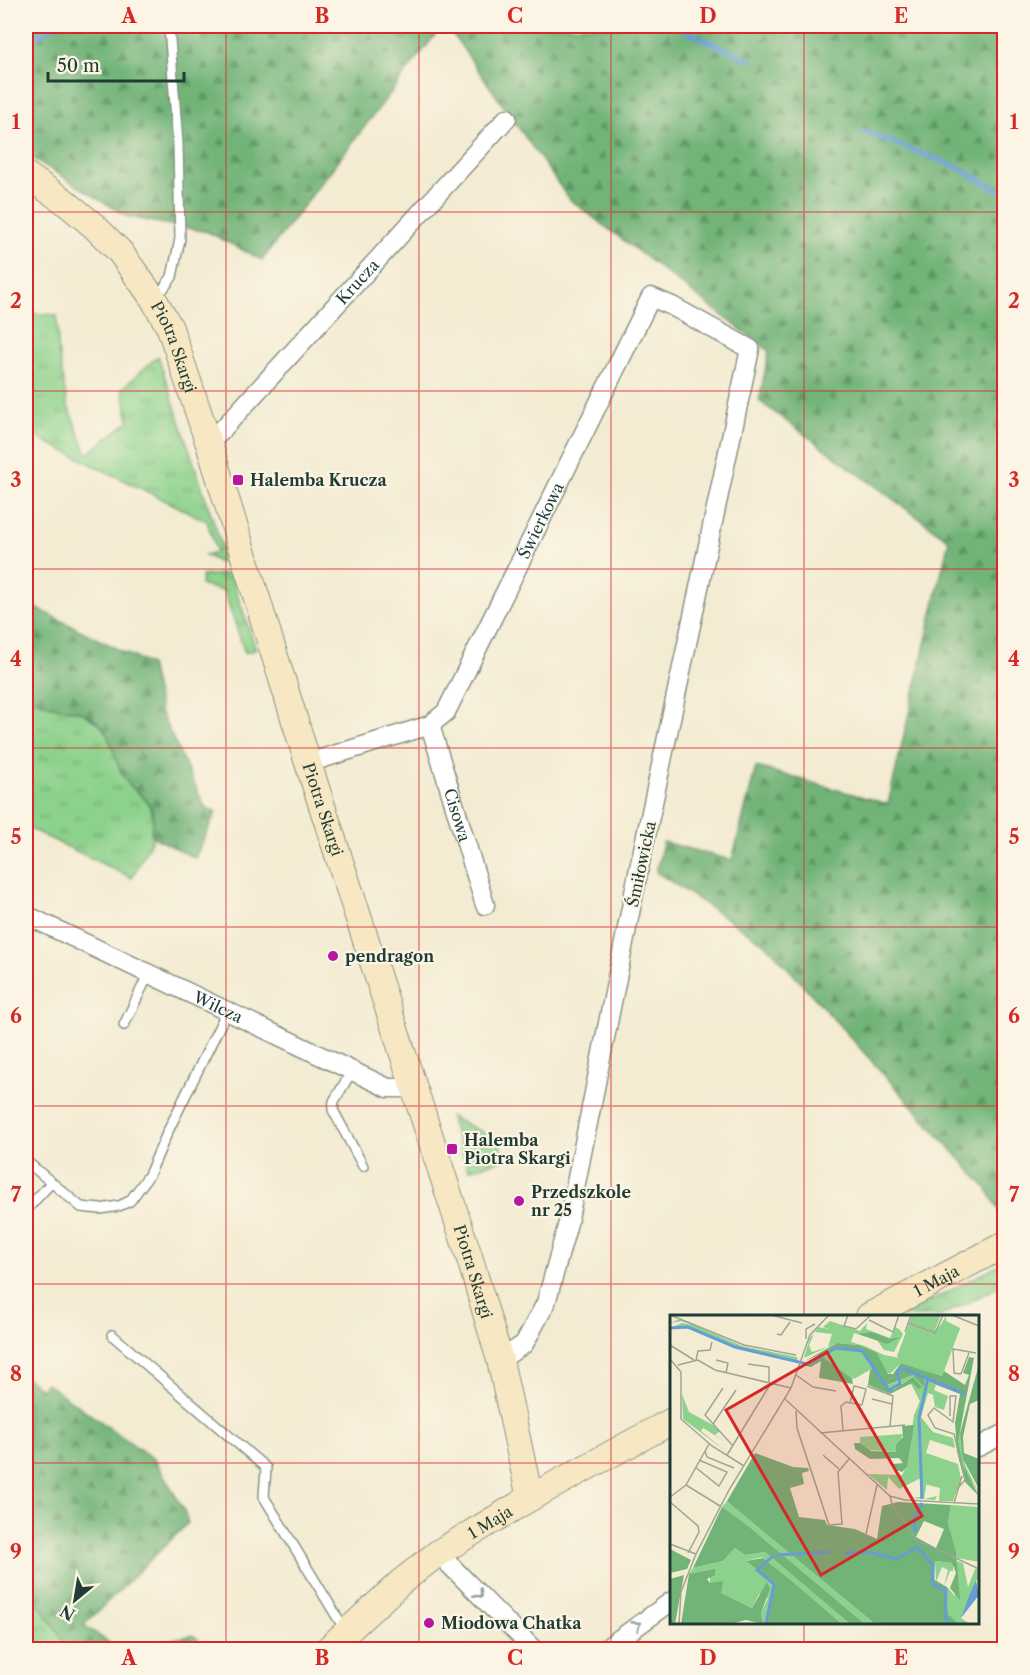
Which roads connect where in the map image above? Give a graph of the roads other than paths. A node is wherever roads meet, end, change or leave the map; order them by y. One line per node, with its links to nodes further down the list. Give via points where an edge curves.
1 (169, 26): 4 (lane, via 180,239 172,277)
2 (507, 118): 6 (street, Krucza)
3 (26, 174): 4 (street, Piotra Skargi, via 94,226 120,252)
4 (153, 298): 6 (street, Piotra Skargi, via 170,328)
5 (750, 349): 7 (street, Świerkowa, via 651,297 446,712); 23 (street, Śmiłowicka, via 568,1223 546,1303 524,1344)
6 (209, 444): 8 (street, Piotra Skargi)
7 (430, 725): 8 (street, Świerkowa); 9 (street, Cisowa)
8 (308, 764): 15 (street, Piotra Skargi)
9 (485, 905)
10 (26, 915): 11 (street, Wilcza)
11 (149, 973): 12 (street, Wilcza); 13 (lane)
12 (227, 1011): 14 (street, Wilcza); 18 (lane, via 149,1175 130,1201 88,1209)
13 (124, 1025)
14 (352, 1071): 15 (street, Wilcza, via 388,1088); 17 (lane, via 334,1101 333,1110)
15 (412, 1084): 23 (street, Piotra Skargi)
16 (26, 1161): 18 (lane)
17 (363, 1166)
18 (51, 1183): 19 (lane)
19 (26, 1210)
20 (1005, 1245): 21 (street, 1 Maja)
21 (873, 1315)
22 (112, 1335): 30 (lane, via 266,1468 264,1497)
23 (500, 1360): 27 (street, Piotra Skargi)
24 (670, 1422): 27 (street, 1 Maja)
25 (1005, 1434): 26 (street)
26 (979, 1447)
27 (530, 1498): 28 (street, 1 Maja)
28 (438, 1553): 30 (street, 1 Maja); 32 (street, one-way to 32)
29 (670, 1602): 33 (street, one-way to 29)
30 (346, 1632): 31 (street, 1 Maja)
31 (327, 1650)
32 (534, 1650)
33 (604, 1650)

